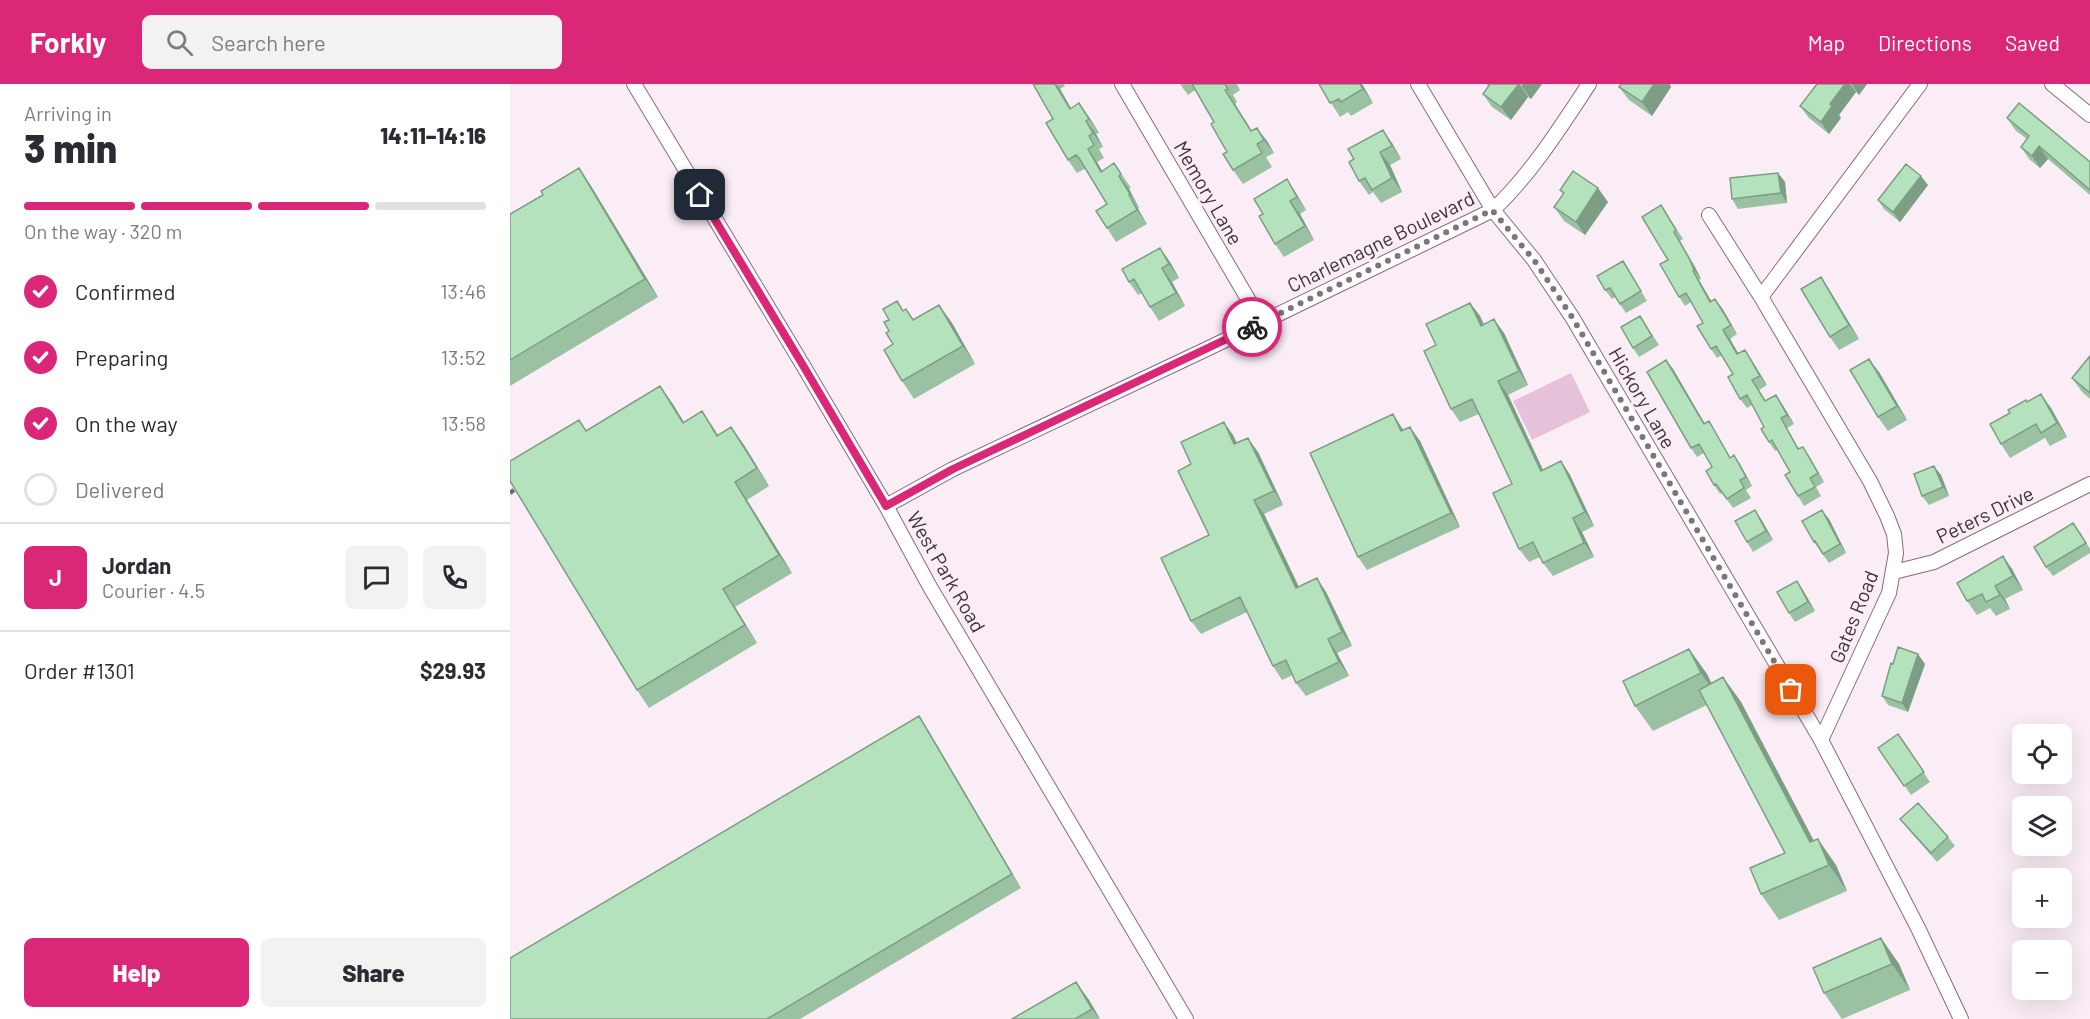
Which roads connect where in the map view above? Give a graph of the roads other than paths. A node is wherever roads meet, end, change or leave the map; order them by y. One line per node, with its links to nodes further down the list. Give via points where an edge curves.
1 (634, 84): 13 (street, West Park Road)
2 (1122, 84): 11 (street, Memory Lane)
3 (1418, 84): 8 (street, Hickory Lane)
4 (1589, 84): 8 (street, Charlemagne Boulevard, via 1518,184)
5 (1920, 84): 10 (street)
6 (2052, 84): 7 (street)
7 (2090, 116)
8 (1492, 210): 11 (street, Charlemagne Boulevard); 15 (street, Hickory Lane, via 1534,260 1572,317)
9 (1709, 215): 10 (street, Gates Road)
10 (1761, 297): 14 (street, Gates Road, via 1887,516 1894,534)
11 (1262, 322): 13 (street, Charlemagne Boulevard, via 953,469)
12 (2090, 484): 14 (street, Peters Drive, via 1934,562)
13 (886, 506): 16 (street, West Park Road)
14 (1894, 572): 15 (street, Gates Road, via 1889,593)
15 (1821, 740): 17 (street)
16 (1186, 1019)
17 (1961, 1019)

